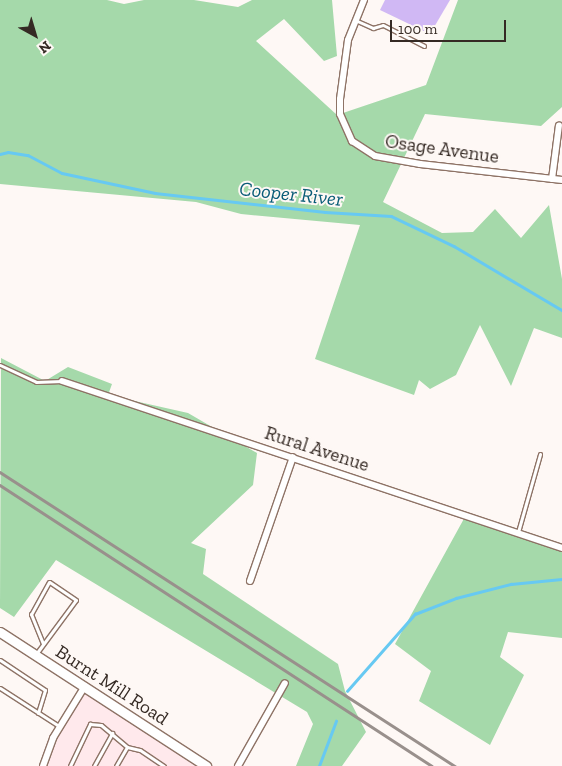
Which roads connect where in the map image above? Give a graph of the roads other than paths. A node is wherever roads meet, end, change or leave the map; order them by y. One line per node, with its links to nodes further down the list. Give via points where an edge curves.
1 (364, 0): 2 (street)
2 (355, 20): 3 (lane, via 373,28 383,25); 5 (street, Osage Avenue, via 348,40 340,114 352,141 375,156)
3 (424, 46)
4 (559, 125): 5 (street)
5 (552, 179): 6 (street, Osage Avenue)
6 (562, 180)
7 (0, 365): 8 (lane, via 36,382)
8 (62, 381): 10 (street, Rural Avenue)
9 (540, 454): 11 (lane)
10 (293, 457): 11 (street, Rural Avenue); 13 (street)
11 (518, 532): 12 (street, Rural Avenue)
12 (562, 548)
13 (250, 581)
14 (0, 632): 16 (main road, Burnt Mill Road)
15 (43, 644): 15 (lane, via 51,638 76,600 49,582 31,614); 16 (lane)
16 (36, 654): 19 (main road, Burnt Mill Road)
17 (0, 660): 21 (lane, via 45,690)
18 (285, 683): 31 (street)
19 (85, 686): 22 (street); 30 (main road, Burnt Mill Road)
20 (0, 688): 21 (lane)
21 (38, 713): 22 (lane)
22 (60, 726): 25 (street)
23 (112, 734): 24 (lane); 26 (lane, via 101,725 90,724); 27 (lane)
24 (127, 747): 28 (lane); 29 (lane, via 140,750)
25 (43, 766)
26 (70, 766)
27 (94, 766)
28 (116, 766)
29 (164, 766)
30 (206, 766)
31 (238, 766)

